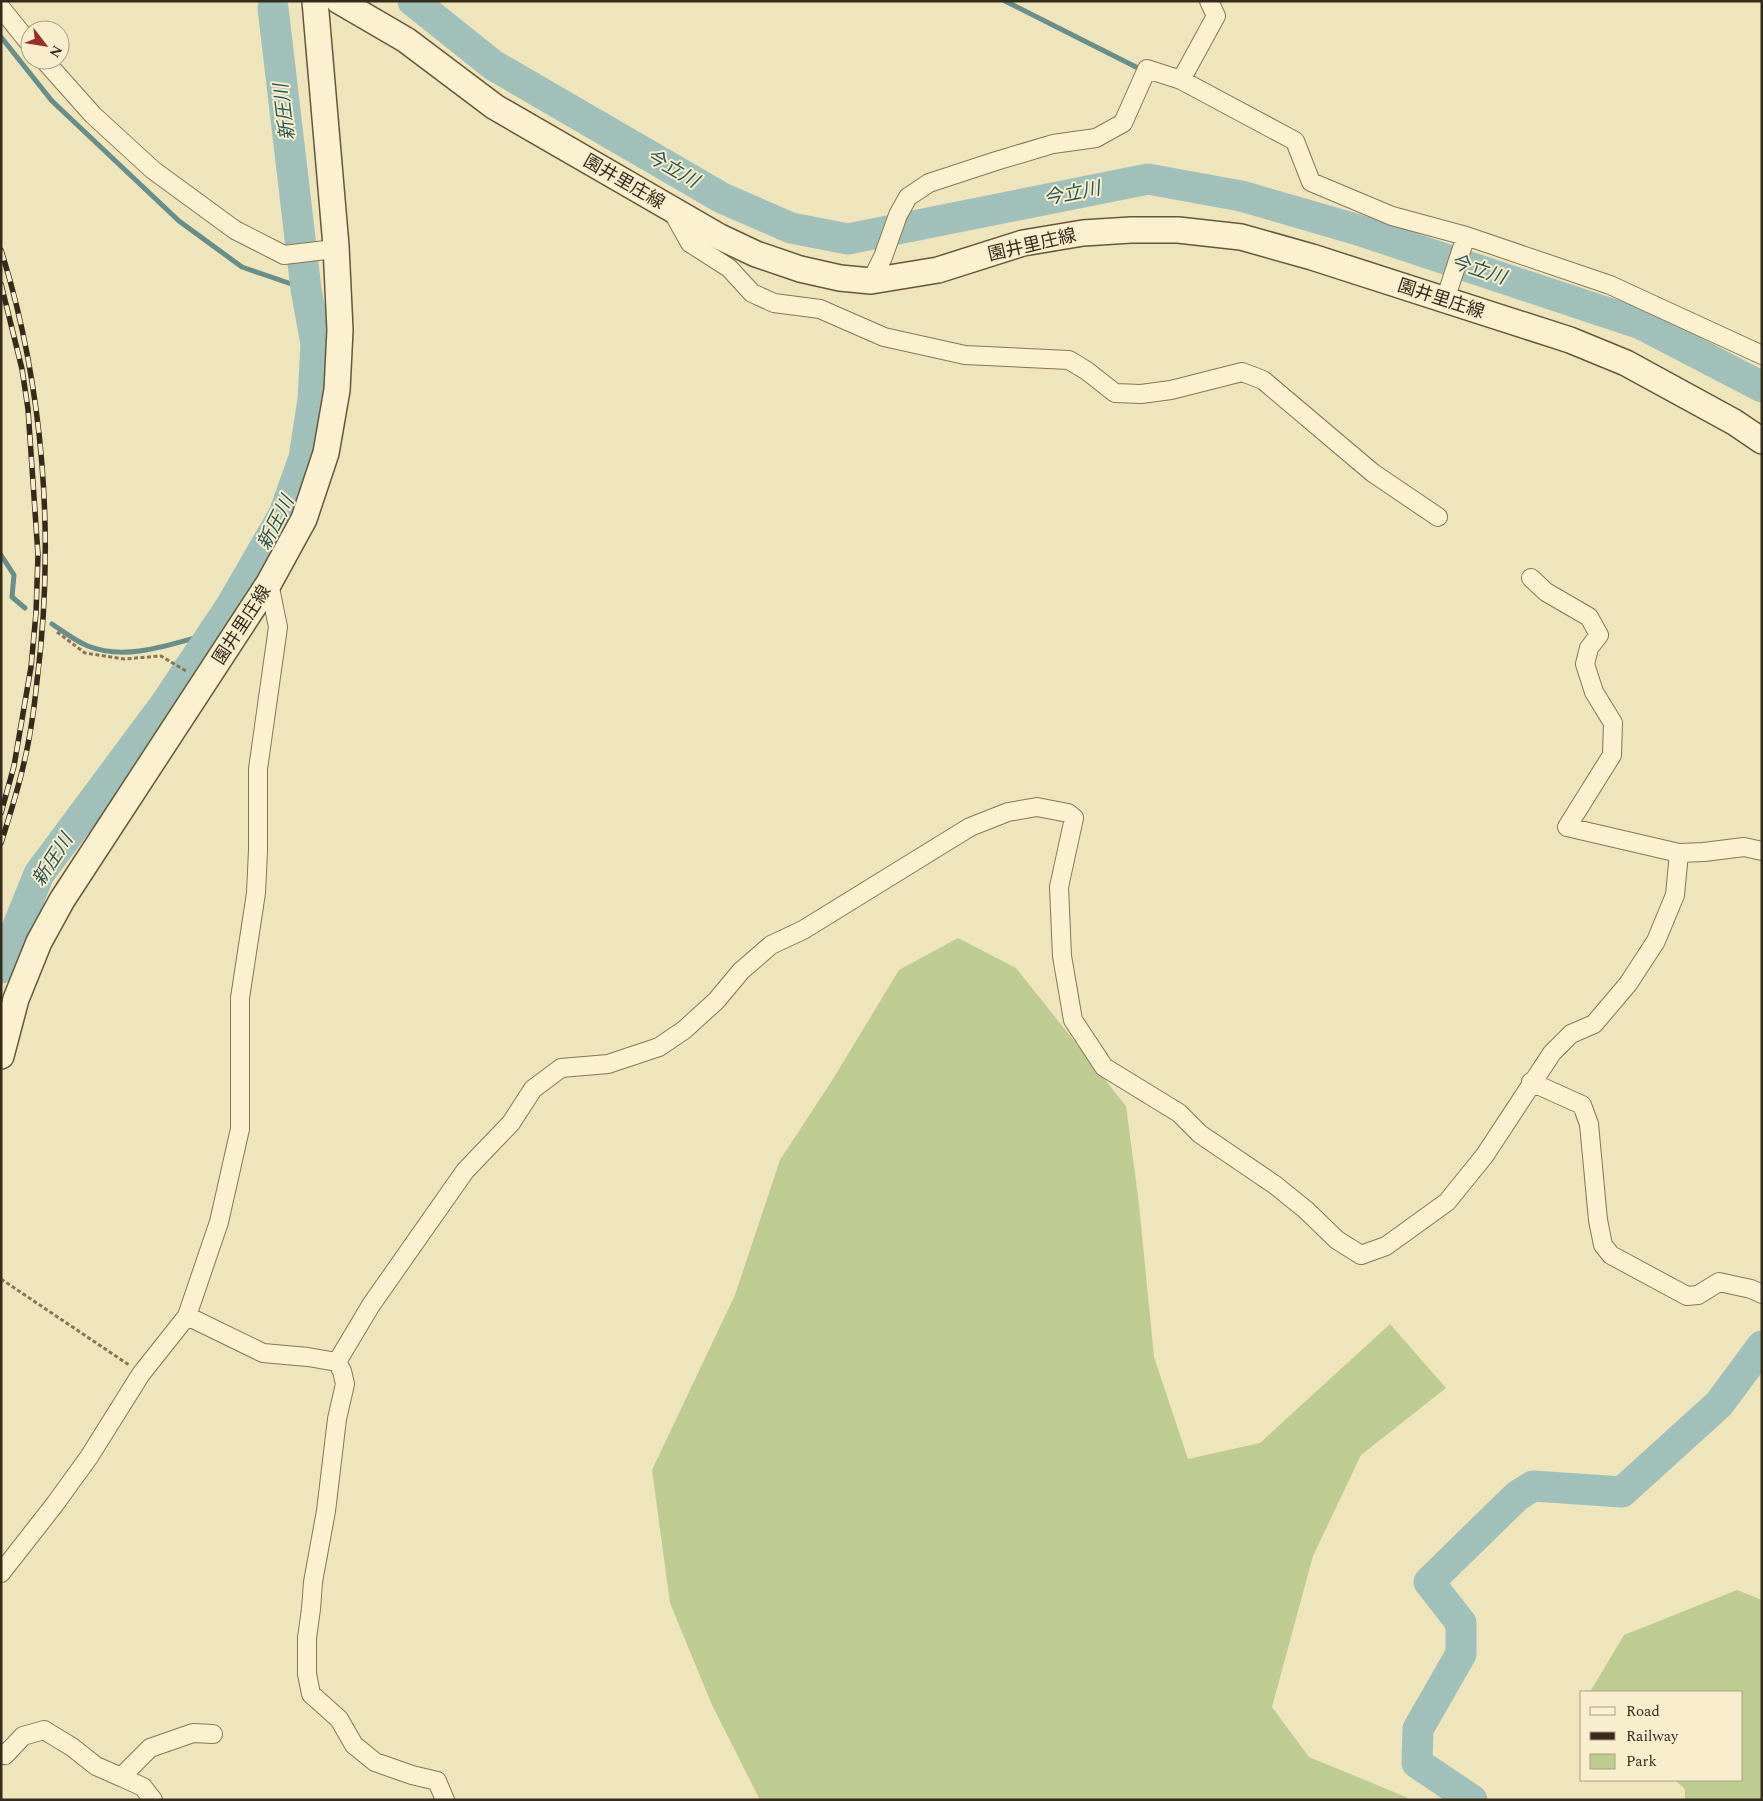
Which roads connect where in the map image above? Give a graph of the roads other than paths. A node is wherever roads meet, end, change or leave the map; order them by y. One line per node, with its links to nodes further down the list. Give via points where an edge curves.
1 (315, 1): 10 (main road, 園井里庄線)
2 (339, 1): 8 (main road, 園井里庄線, via 406,40 495,107)
3 (1209, 1): 7 (street, via 1216,16)
4 (1, 8): 5 (street)
5 (20, 32)
6 (53, 70): 10 (street, via 93,115 153,170 235,230 284,255)
7 (1181, 80): 9 (street, via 1295,141 1312,182 1392,216); 11 (street, via 1147,69 1123,123 1096,138 1053,144 929,183 908,197)
8 (671, 209): 11 (main road, 園井里庄線, via 756,254 800,269); 15 (street, via 690,242 729,268 752,293 774,303 820,309 884,337 965,355 1069,360 1115,394 1171,390 1242,372 1263,380 1373,473)
9 (1465, 240): 12 (street); 13 (street, via 1610,286)
10 (331, 248): 17 (main road, 園井里庄線, via 340,339 337,390 326,453 304,519)
11 (871, 281): 12 (main road, 園井里庄線, via 938,270 1024,243 1082,233 1178,230 1241,237)
12 (1447, 292): 14 (main road, 園井里庄線, via 1626,363 1734,422)
13 (1762, 355)
14 (1762, 441)
15 (1438, 517)
16 (1531, 578): 19 (street, via 1546,592 1589,617 1599,635 1589,648 1585,664 1594,692 1613,724 1612,755 1567,827)
17 (269, 583): 20 (main road, 園井里庄線, via 62,900 16,999); 23 (street, via 278,627 258,769 256,893 240,998 240,1129 219,1222)
18 (1762, 850): 19 (street, via 1744,847)
19 (1679, 853): 21 (street, via 1675,895 1656,941 1628,984 1594,1024 1571,1034)
20 (1, 1056)
21 (1531, 1082): 22 (street, via 1582,1105 1590,1124 1598,1220 1603,1245 1610,1255 1687,1296 1698,1295 1719,1282); 24 (street, via 1485,1155 1447,1202 1386,1246 1361,1255 1337,1240 1275,1185 1200,1134 1179,1113 1104,1067 1073,1020 1062,956 1059,887 1074,818 1068,813 1037,808 1008,812 970,826 803,930 771,945 684,1030 658,1047 608,1064 561,1068 533,1089 511,1123 465,1171 371,1305)
22 (1762, 1294)
23 (187, 1316): 24 (street, via 263,1353); 25 (street, via 142,1374 55,1504)
24 (337, 1362): 30 (street, via 345,1384 337,1419 306,1638 311,1694 339,1719 354,1745 375,1762 437,1781)
25 (1, 1573)
26 (213, 1734): 28 (street, via 193,1733 150,1748)
27 (1, 1753): 28 (street, via 5,1755 24,1736 44,1730 96,1766)
28 (121, 1777): 29 (street, via 143,1787)
29 (153, 1800)
30 (445, 1800)

